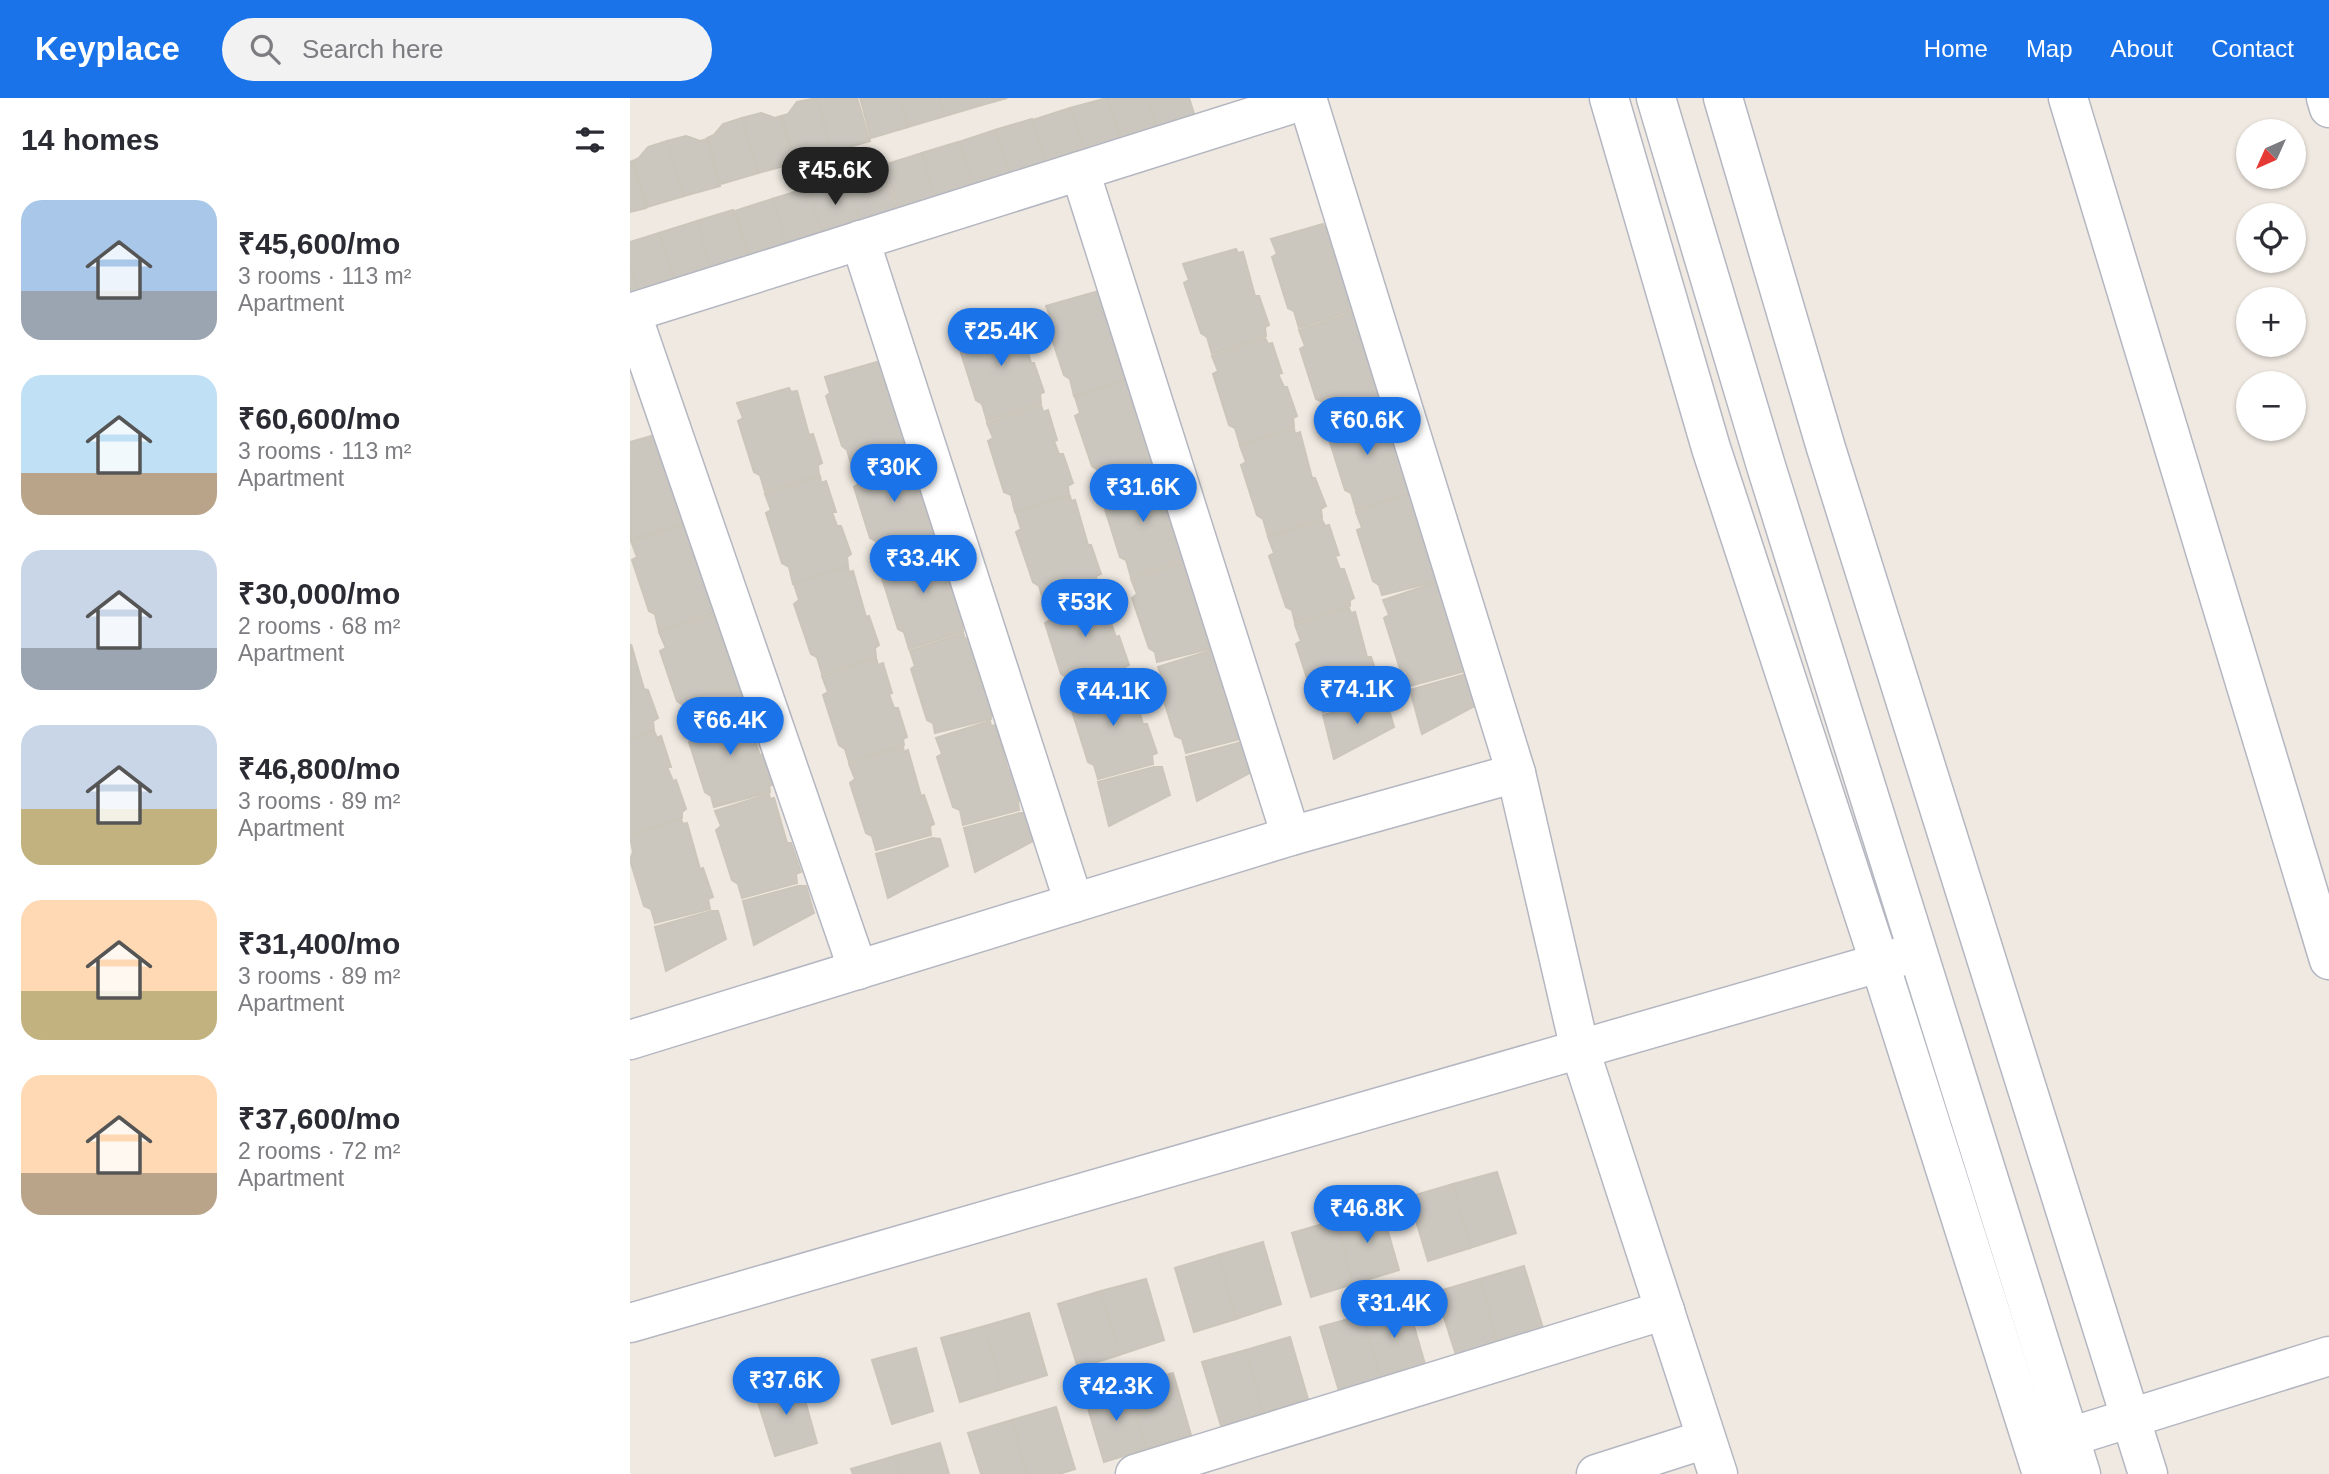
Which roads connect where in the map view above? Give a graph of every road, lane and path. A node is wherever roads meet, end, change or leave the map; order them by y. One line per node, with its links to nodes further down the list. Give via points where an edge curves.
1 (1609, 98): 16 (street, via 1711,448)
2 (1656, 98): 14 (street)
3 (1723, 98): 23 (street, via 1826,448)
4 (2068, 98): 15 (street)
5 (2326, 98): 7 (street)
6 (1308, 99): 8 (street); 11 (street)
7 (2329, 108)
8 (1080, 171): 9 (street); 12 (street)
9 (860, 240): 10 (street); 13 (street)
10 (631, 312): 17 (street)
11 (1516, 773): 12 (street); 19 (street)
12 (1292, 836): 13 (street)
13 (1074, 903): 17 (street)
14 (1917, 951): 16 (street); 24 (street)
15 (2329, 960)
16 (1880, 964): 19 (street); 28 (street)
17 (858, 970): 18 (street)
18 (633, 1031)
19 (1580, 1050): 20 (street); 21 (street)
20 (1665, 1310): 25 (street); 26 (street)
21 (630, 1323)
22 (2329, 1356): 23 (street)
23 (2130, 1417): 24 (street); 30 (street)
24 (2070, 1437): 29 (street)
25 (1712, 1457): 27 (street)
26 (1135, 1474)
27 (1596, 1474)
28 (2042, 1474)
29 (2081, 1474)
30 (2148, 1474)

